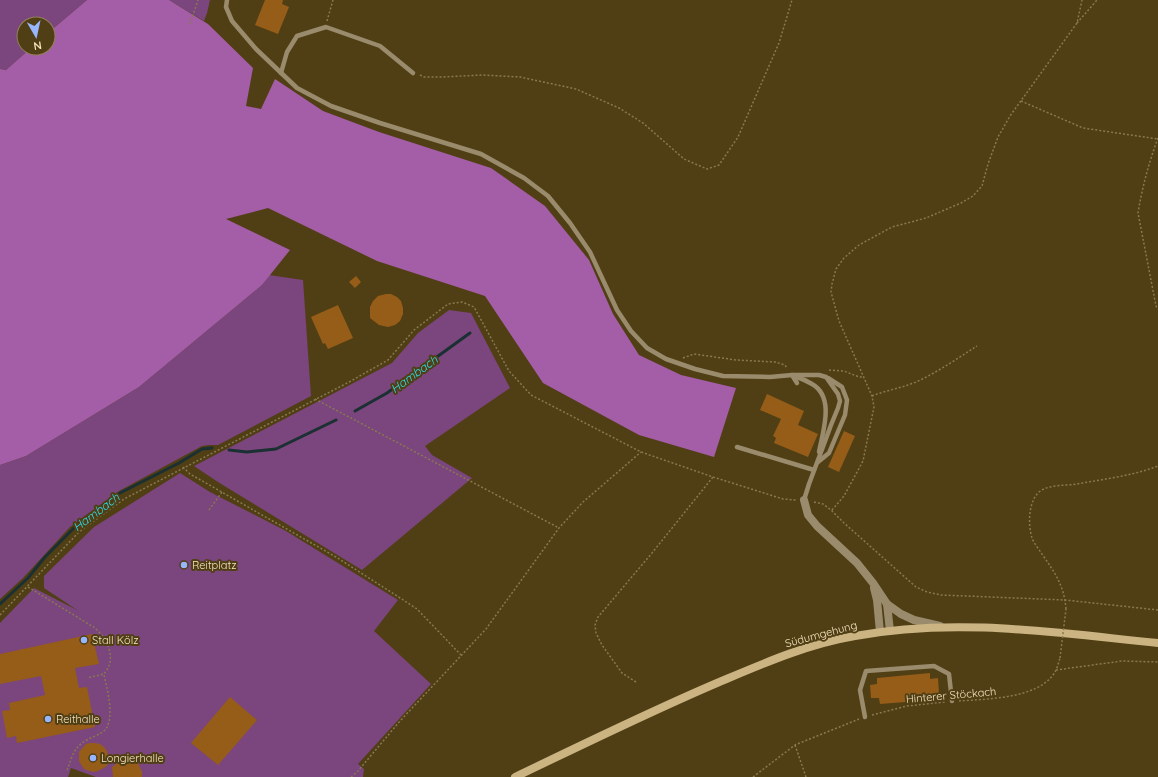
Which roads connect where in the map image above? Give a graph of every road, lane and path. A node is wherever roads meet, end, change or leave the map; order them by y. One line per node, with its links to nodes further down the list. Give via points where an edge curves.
1 (198, 0): 8 (path)
2 (228, 0): 10 (lane, via 226,7 232,21)
3 (333, 0): 9 (path)
4 (792, 0): 11 (path, via 779,43 738,137 719,165 707,169 684,158 620,108 576,89 520,77 442,77)
5 (1082, 0): 7 (path)
6 (1097, 0): 7 (path)
7 (1077, 23): 12 (path)
8 (190, 24)
9 (326, 27): 10 (lane, via 297,36 287,52); 11 (lane, via 380,46)
10 (281, 73): 16 (lane, via 297,88 331,106 482,154 524,178 548,196 570,223 590,252 617,310 630,331 647,348)
11 (413, 73)
12 (1021, 101): 13 (path, via 1083,128); 20 (path, via 998,137 982,186 973,196 926,218 892,227 859,245 836,269 832,299)
13 (1158, 139): 14 (path, via 1138,213)
14 (1158, 309)
15 (977, 346): 22 (path, via 916,382)
16 (676, 363): 17 (lane, via 723,376 770,379); 17 (path, via 685,356 694,354 775,362 785,365)
17 (792, 375): 18 (lane); 21 (lane); 26 (lane, via 813,384 824,396 826,414)
18 (819, 375): 19 (lane); 20 (path, via 829,370)
19 (826, 377): 26 (lane, via 840,401); 26 (lane, via 842,387 847,400 845,415 829,452)
20 (864, 377): 22 (path)
21 (797, 383)
22 (872, 396): 34 (path, via 874,407 863,461 844,496)
23 (315, 399): 25 (path, via 388,360 414,330 448,304 462,302 474,307 509,372 531,395); 28 (path); 35 (path)
24 (737, 447): 29 (lane)
25 (641, 452): 30 (path); 35 (path, via 583,502)
26 (817, 463): 29 (lane)
27 (1158, 466): 38 (path, via 1143,472 1051,486 1039,492 1032,503 1029,522 1032,539 1059,580)
28 (183, 467): 31 (path, via 190,474); 37 (path, via 124,499 79,532)
29 (814, 470): 32 (lane)
30 (713, 477): 32 (path, via 783,498); 51 (path, via 598,617 595,625 596,634 602,645 622,673)
31 (222, 492): 33 (path); 46 (path, via 336,557 417,609)
32 (804, 500): 34 (path, via 823,504); 36 (street, via 808,515 857,563)
33 (209, 510)
34 (832, 510): 38 (path, via 903,576 927,592 941,595)
35 (559, 528): 46 (path, via 486,629)
36 (873, 583): 39 (street); 44 (street)
37 (28, 587): 41 (path); 49 (path, via 95,628 103,636 110,653 109,666)
38 (1065, 600): 40 (path); 48 (path, bridge, via 1060,658)
39 (887, 604): 42 (street, via 914,620); 43 (street)
40 (1158, 610)
41 (0, 615)
42 (943, 627): 43 (main road, Südumgehung); 45 (main road, Südumgehung, via 996,627)
43 (890, 631): 44 (main road, Südumgehung)
44 (880, 632): 57 (main road, Südumgehung, via 842,638 774,658 682,698)
45 (1158, 643)
46 (461, 655): 56 (path)
47 (1158, 662): 48 (path, via 1122,661)
48 (1056, 670): 52 (path, Hinterer Stöckach, via 1040,687 1027,691 998,699)
49 (104, 674): 50 (path); 55 (path, via 110,719 107,728 103,733 77,747)
50 (88, 678)
51 (636, 682)
52 (952, 701): 53 (path, Hinterer Stöckach, via 907,706); 53 (lane, via 949,674 934,666 866,671 860,690)
53 (864, 716): 54 (path, Hinterer Stöckach)
54 (795, 745): 58 (path, Hinterer Stöckach); 59 (path)
55 (67, 770)
56 (351, 777)
57 (515, 777)
58 (753, 777)
59 (806, 777)

